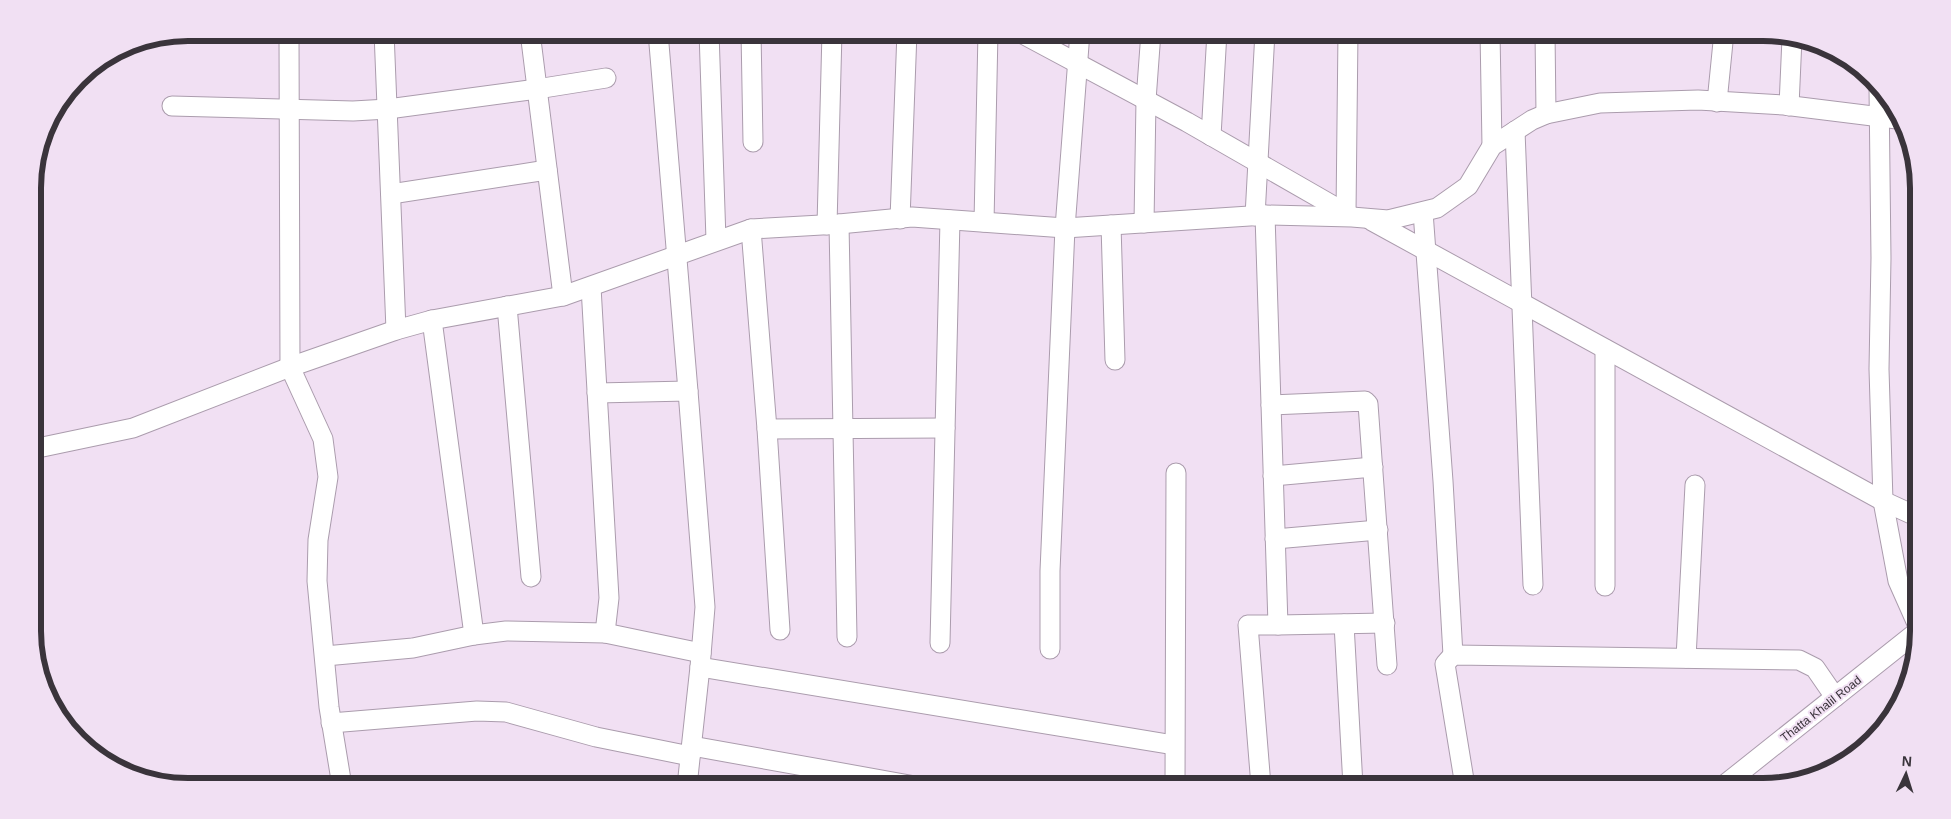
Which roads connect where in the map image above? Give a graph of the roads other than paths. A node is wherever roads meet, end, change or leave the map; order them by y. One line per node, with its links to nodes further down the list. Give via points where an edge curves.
1 (988, 41): 43 (street)
2 (1037, 41): 20 (street)
3 (1079, 41): 20 (street)
4 (1150, 41): 23 (street)
5 (1216, 41): 32 (street)
6 (1265, 41): 35 (street)
7 (1348, 41): 40 (street)
8 (1490, 41): 34 (street)
9 (1545, 41): 29 (street)
10 (1723, 41): 24 (street)
11 (289, 42): 28 (street)
12 (385, 42): 27 (street)
13 (531, 42): 22 (street)
14 (659, 42): 51 (street)
15 (709, 42): 49 (street)
16 (751, 42): 33 (street)
17 (832, 42): 45 (street)
18 (907, 42): 41 (street)
19 (1792, 44): 26 (street)
20 (1077, 63): 23 (street); 48 (street)
21 (606, 78): 22 (street)
22 (537, 89): 27 (street); 36 (street)
23 (1146, 100): 32 (street); 44 (street)
24 (1717, 102): 26 (street); 29 (street, via 1600,103)
25 (172, 106): 28 (street)
26 (1789, 106): 30 (street)
27 (388, 109): 28 (street); 37 (street)
28 (288, 110): 60 (street)
29 (1546, 114): 31 (street)
30 (1888, 118): 72 (street, via 1878,369)
31 (1515, 131): 34 (street); 54 (street)
32 (1211, 136): 35 (street)
33 (752, 142)
34 (1492, 146): 38 (street, via 1468,186 1437,208)
35 (1258, 163): 39 (street); 40 (street)
36 (547, 170): 37 (street); 53 (street)
37 (391, 194): 57 (street)
38 (1423, 212): 40 (street, via 1388,220); 50 (street)
39 (1260, 216): 40 (street); 44 (street); 63 (street)
40 (1355, 216): 50 (street)
41 (900, 218): 42 (street); 45 (street)
42 (950, 220): 43 (street); 64 (street)
43 (984, 222): 48 (street)
44 (1144, 223): 46 (street)
45 (833, 224): 47 (street); 66 (street)
46 (1111, 225): 48 (street); 59 (street)
47 (751, 228): 49 (street); 65 (street)
48 (1065, 228): 89 (street, via 1050,571)
49 (716, 240): 51 (street)
50 (1426, 251): 54 (street); 90 (street)
51 (677, 253): 52 (street); 61 (street)
52 (591, 287): 53 (street); 62 (street)
53 (563, 296): 55 (street)
54 (1522, 304): 58 (street); 77 (street)
55 (507, 306): 56 (street); 76 (street)
56 (432, 320): 57 (street); 85 (street)
57 (396, 330): 60 (street)
58 (1605, 349): 72 (street); 78 (street)
59 (1115, 360)
60 (290, 367): 67 (street, via 133,428); 91 (street, via 323,439 328,477 318,540 317,581)
61 (688, 392): 62 (street); 93 (street, via 704,607)
62 (597, 394): 84 (street, via 609,598)
63 (1271, 405): 68 (street, via 1365,401 1368,404); 70 (street)
64 (945, 428): 66 (street); 88 (street)
65 (767, 429): 66 (street); 83 (street)
66 (843, 430): 86 (street)
67 (41, 447)
68 (1373, 467): 70 (street); 74 (street)
69 (1176, 474): 97 (street)
70 (1273, 476): 75 (street)
71 (1695, 485): 92 (street)
72 (1883, 501): 73 (street); 79 (street, via 1898,581)
73 (1910, 513)
74 (1378, 530): 75 (street); 80 (street)
75 (1275, 539): 82 (street)
76 (531, 578)
77 (1533, 585)
78 (1605, 586)
79 (1910, 608)
80 (1385, 623): 81 (street); 94 (street)
81 (1344, 624): 82 (street); 101 (street)
82 (1278, 625): 100 (street, via 1248,625)
83 (780, 630)
84 (606, 633): 85 (street, via 506,631); 93 (street)
85 (474, 635): 91 (street, via 413,648)
86 (847, 637)
87 (1909, 638): 95 (street, Thatta Khalil Road)
88 (940, 643)
89 (1050, 649)
90 (1453, 654): 92 (street); 102 (street, via 1445,664)
91 (325, 656): 96 (street)
92 (1686, 658): 95 (street, via 1799,660 1815,668)
93 (701, 660): 97 (street); 98 (street)
94 (1387, 665)
95 (1835, 697): 103 (street, Thatta Khalil Road)
96 (331, 723): 98 (street, via 477,711 506,712 596,737); 104 (street)
97 (1174, 745): 99 (street)
98 (691, 751): 105 (street); 106 (street)
99 (1175, 777)
100 (1260, 777)
101 (1353, 777)
102 (1464, 777)
103 (1734, 777)
104 (341, 778)
105 (688, 778)
106 (861, 778)

